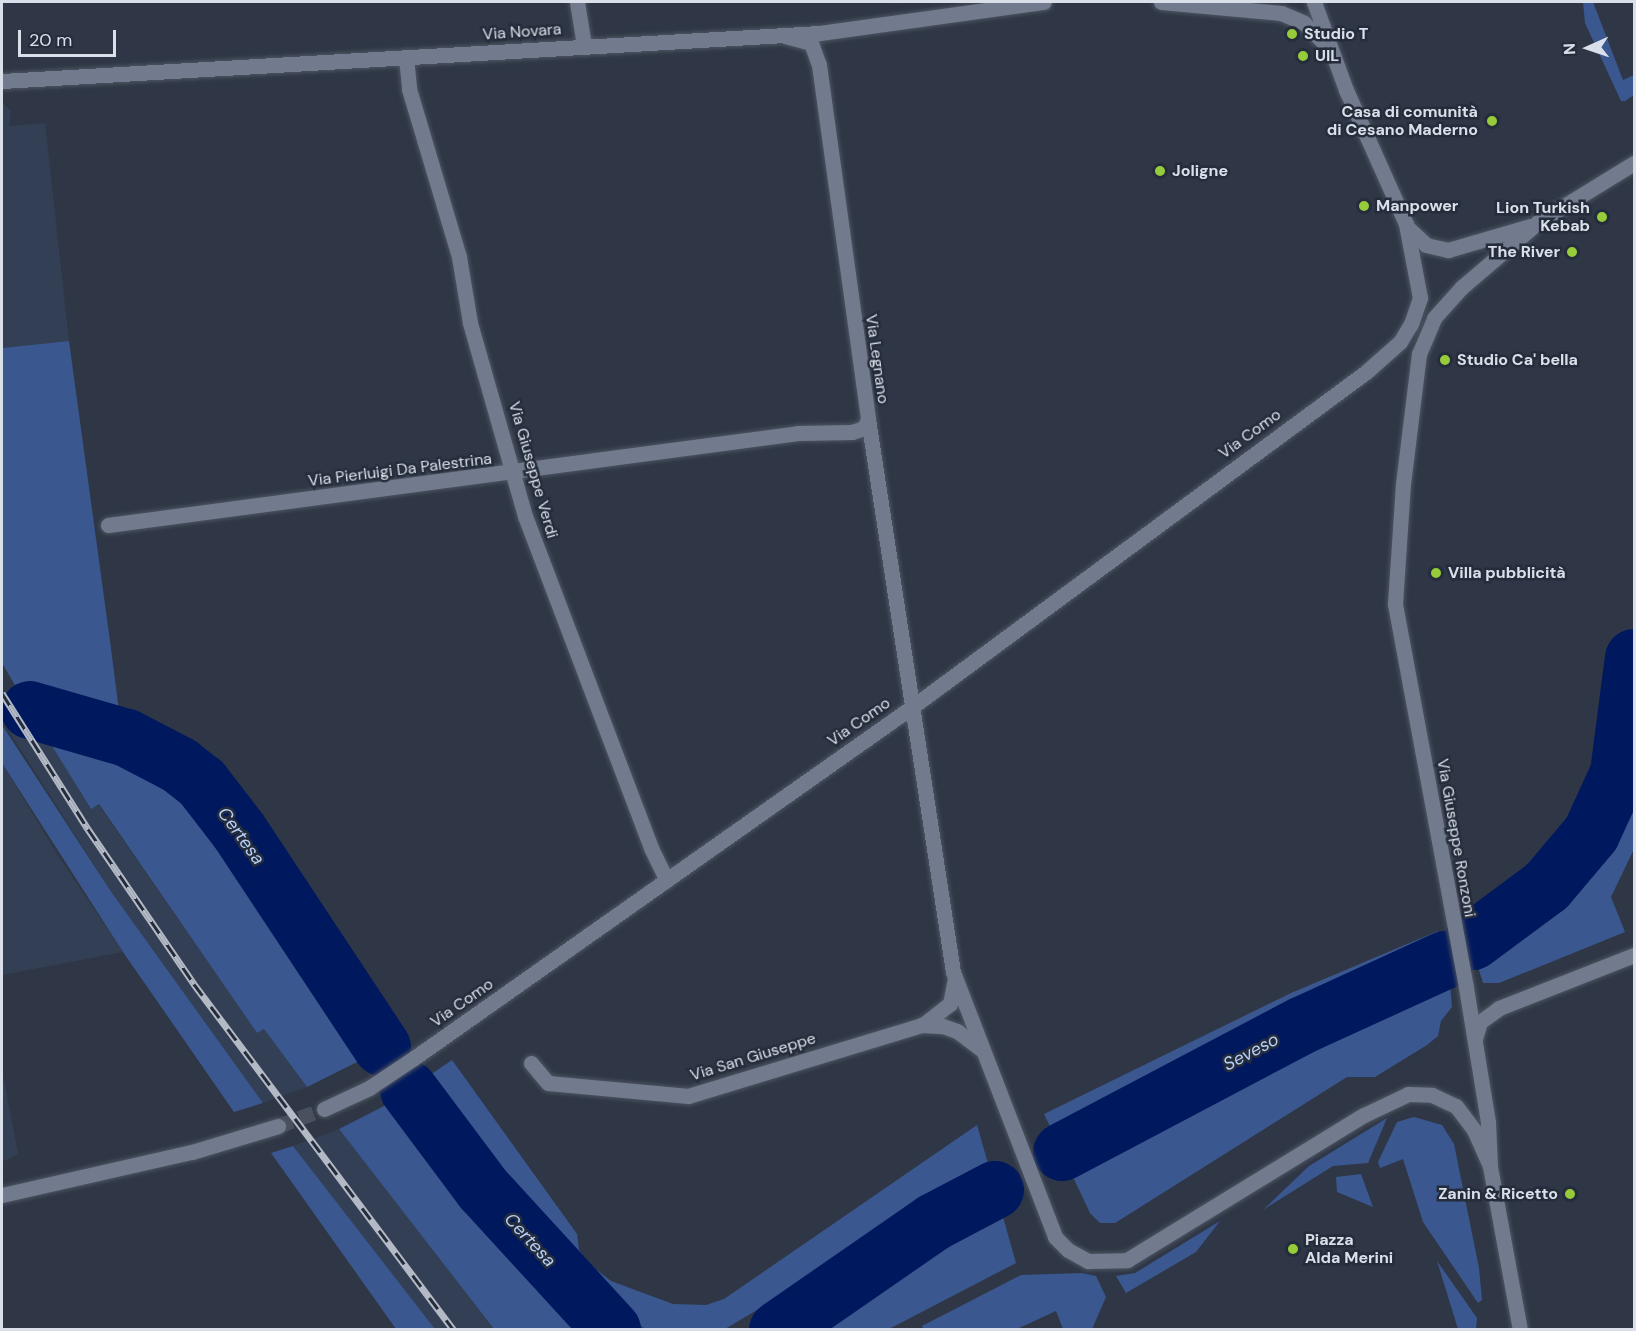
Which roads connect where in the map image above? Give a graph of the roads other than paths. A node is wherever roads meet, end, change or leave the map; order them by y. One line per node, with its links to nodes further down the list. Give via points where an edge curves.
1 (578, 2): 6 (street)
2 (1044, 2): 5 (street, Via Novara)
3 (1161, 2): 7 (street, via 1288,16 1317,35)
4 (1314, 2): 7 (street)
5 (785, 36): 6 (street, Via Novara); 13 (street, Via Legnano, via 811,43 819,65)
6 (584, 45): 8 (street, Via Novara)
7 (1333, 57): 12 (street)
8 (406, 58): 9 (street, Via Novara); 14 (street, Via Giuseppe Verdi, via 409,89 456,245 470,323)
9 (2, 81)
10 (1635, 163): 11 (street)
11 (1539, 222): 12 (street, via 1473,246 1448,250 1426,245); 21 (street, Via Giuseppe Ronzoni, via 1442,309 1428,328 1419,354 1402,484 1394,595)
12 (1406, 224): 16 (street, Via Como, via 1420,298 1412,324 1400,342 1366,372)
13 (868, 419): 14 (street, Via Pierluigi Da Palestrina, via 864,428 852,432 798,433 579,461); 16 (street, Via Legnano)
14 (513, 474): 15 (street, Via Pierluigi Da Palestrina); 17 (street, Via Giuseppe Verdi, via 533,539)
15 (108, 525)
16 (912, 707): 17 (street, Via Como); 19 (street, Via San Giuseppe)
17 (666, 879): 24 (street, Via Como, via 379,1082)
18 (1635, 955): 21 (street, via 1490,1013 1478,1027)
19 (953, 972): 20 (street, Via San Giuseppe, via 955,985 950,1004 937,1018); 22 (street, Via San Giuseppe)
20 (921, 1025): 22 (street, Via San Giuseppe, via 943,1026 965,1035); 23 (street, Via San Giuseppe, via 688,1096 548,1083)
21 (1475, 1046): 26 (street, Via Giuseppe Ronzoni, via 1488,1122)
22 (985, 1056): 26 (street, via 1051,1229 1060,1244 1081,1259 1110,1264 1127,1260 1364,1115 1407,1094 1432,1095 1456,1106 1474,1130)
23 (531, 1063)
24 (324, 1109)
25 (279, 1126): 27 (street, via 192,1152)
26 (1490, 1166): 28 (street, Via Giuseppe Ronzoni)
27 (2, 1195)
28 (1520, 1328)

